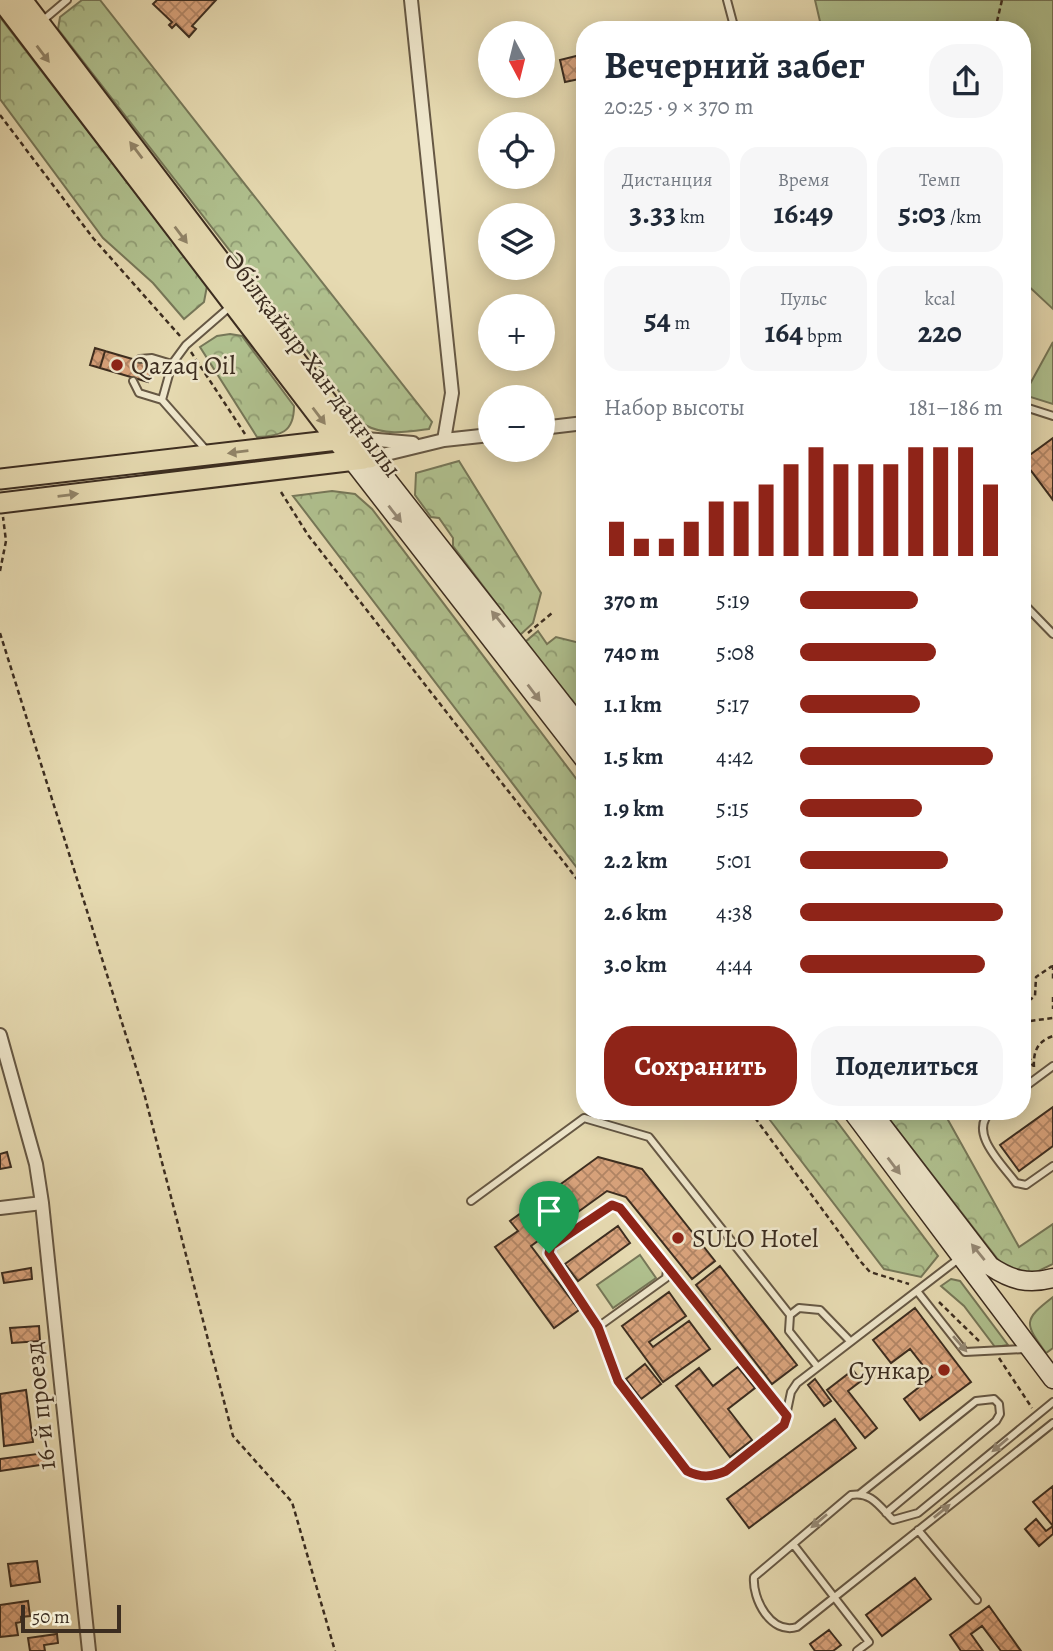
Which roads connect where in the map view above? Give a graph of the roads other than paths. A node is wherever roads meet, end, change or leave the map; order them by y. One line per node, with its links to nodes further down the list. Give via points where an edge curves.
1 (1, 0): 8 (main road, Әбілқайыр Хан даңғылы, one-way to 8)
2 (22, 0): 7 (main road, Әбілқайыр Хан даңғылы)
3 (67, 0): 7 (lane)
4 (411, 0): 19 (street, via 452,393)
5 (727, 0): 6 (lane)
6 (733, 21)
7 (40, 23): 18 (main road, Әбілқайыр Хан даңғылы, one-way to 7)
8 (234, 304): 10 (lane, via 186,345); 18 (main road, Әбілқайыр Хан даңғылы, one-way to 18)
9 (140, 359): 10 (lane)
10 (172, 364): 12 (lane)
11 (133, 381): 12 (lane, via 139,393)
12 (162, 400): 21 (lane)
13 (1031, 409): 14 (lane)
14 (1053, 416)
15 (576, 424): 16 (street)
16 (555, 426)
17 (478, 436): 19 (street)
18 (346, 439): 20 (street); 21 (main road, one-way to 21); 22 (main road, Әбілқайыр Хан даңғылы)
19 (443, 440): 20 (street)
20 (424, 444): 22 (street)
21 (210, 455): 23 (main road)
22 (361, 459): 24 (main road, one-way to 22); 27 (street, Әбілқайыр Хан даңғылы, one-way to 22, via 517,642); 28 (street, Әбілқайыр Хан даңғылы, one-way to 28)
23 (0, 479)
24 (0, 503)
25 (1031, 611): 26 (lane)
26 (1053, 634)
27 (576, 720)
28 (576, 749)
29 (0, 1035): 39 (street, 16-й проезд, via 36,1164)
30 (1053, 1066): 31 (lane)
31 (1031, 1082)
32 (581, 1120): 38 (lane)
33 (591, 1120): 44 (lane, via 649,1137)
34 (859, 1120): 41 (street, one-way to 41)
35 (878, 1120): 42 (street, one-way to 35, via 1008,1278 990,1266)
36 (985, 1120): 37 (lane, via 982,1134 1016,1183 1026,1185)
37 (1053, 1166)
38 (471, 1201)
39 (42, 1203): 40 (street); 58 (street, 16-й проезд)
40 (0, 1208)
41 (962, 1255): 43 (lane); 47 (street)
42 (1044, 1280)
43 (919, 1290): 46 (lane); 47 (lane, one-way to 47, via 965,1352)
44 (790, 1315): 46 (lane, via 799,1308 820,1310); 48 (lane, via 789,1331)
45 (598, 1327): 45 (lane, via 551,1259 551,1246 612,1205 620,1208 667,1270 666,1278); 48 (lane, via 618,1381 687,1471 696,1476 726,1471 784,1425 791,1392)
46 (850, 1341): 48 (lane)
47 (1030, 1348): 49 (street)
48 (817, 1366)
49 (1053, 1379)
50 (1053, 1402): 53 (lane, one-way to 53, via 918,1513 893,1520)
51 (1053, 1423): 54 (lane, one-way to 51)
52 (861, 1493): 53 (lane, via 871,1496); 53 (lane, via 976,1401 994,1399 1000,1413 996,1421); 55 (lane, one-way to 55, via 851,1495)
53 (886, 1513)
54 (918, 1530): 56 (lane); 57 (lane)
55 (793, 1544): 56 (lane); 56 (lane, via 754,1577 755,1598 778,1627 787,1630)
56 (835, 1597): 59 (lane, via 869,1642)
57 (977, 1600)
58 (89, 1651)
59 (857, 1651)

